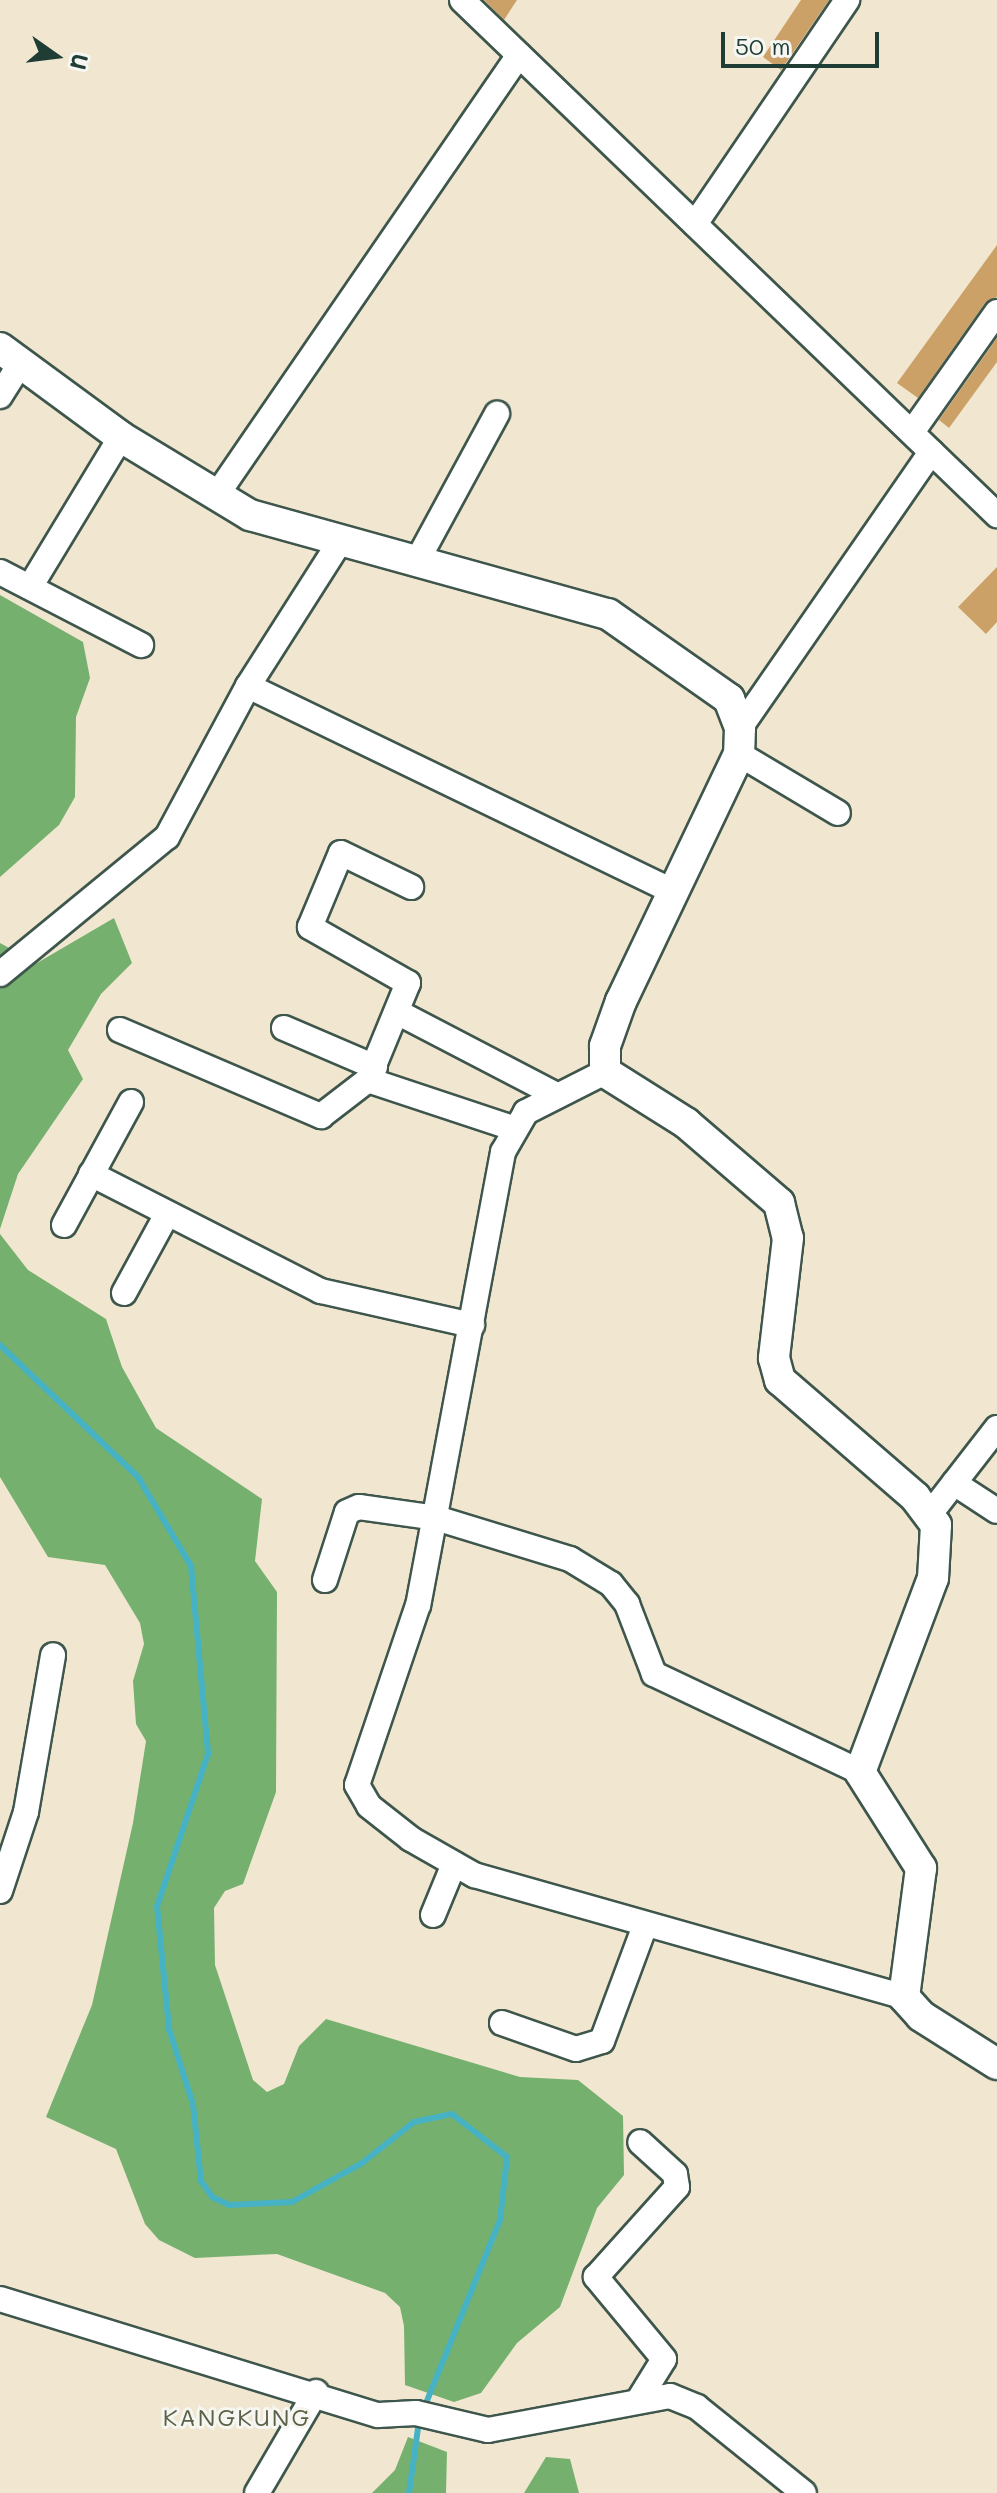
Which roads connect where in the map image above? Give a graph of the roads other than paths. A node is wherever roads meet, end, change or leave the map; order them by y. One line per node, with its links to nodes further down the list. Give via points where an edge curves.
1 (847, 0): 4 (street)
2 (469, 3): 3 (street)
3 (519, 55): 4 (street); 12 (street)
4 (695, 224): 9 (street)
5 (997, 312): 9 (street)
6 (10, 357): 7 (street); 10 (main road)
7 (0, 396)
8 (497, 414): 15 (street)
9 (912, 432): 11 (street)
10 (121, 437): 12 (main road); 17 (street)
11 (931, 452): 13 (street); 20 (street)
12 (216, 496): 14 (main road, via 250,515)
13 (997, 515)
14 (339, 543): 15 (main road); 19 (street)
15 (416, 563): 20 (main road, via 608,614 720,688)
16 (0, 572): 17 (street)
17 (30, 587): 18 (street)
18 (141, 645)
19 (248, 686): 23 (street); 24 (street, via 167,837)
20 (740, 741): 21 (street); 23 (main road)
21 (838, 813)
22 (411, 887): 25 (street, via 341,853 310,927 401,976 410,995)
23 (674, 892): 28 (main road, via 621,1001 605,1046)
24 (6, 970)
25 (401, 1014): 29 (street); 30 (street)
26 (284, 1028): 29 (street)
27 (120, 1030): 29 (street, via 321,1116)
28 (605, 1072): 30 (street); 41 (main road, via 686,1123 779,1203 788,1238 774,1358 780,1380)
29 (372, 1074): 32 (street)
30 (555, 1094): 32 (street)
31 (131, 1102): 33 (street)
32 (512, 1128): 37 (street, via 491,1202)
33 (91, 1174): 34 (street); 35 (street)
34 (167, 1214): 36 (street); 37 (street, via 321,1291)
35 (64, 1225)
36 (124, 1293)
37 (472, 1325): 42 (street)
38 (997, 1428): 39 (street)
39 (954, 1483): 40 (street); 41 (street)
40 (997, 1511)
41 (930, 1514): 45 (main road, via 933,1578)
42 (436, 1518): 43 (street, via 352,1508); 45 (street, via 570,1559 611,1584 654,1674); 46 (street, via 418,1605 356,1771 369,1806)
43 (325, 1580)
44 (53, 1655): 47 (street, via 26,1812)
45 (860, 1772): 50 (main road, via 921,1868)
46 (454, 1864): 48 (street); 49 (street)
47 (0, 1891)
48 (433, 1915)
49 (644, 1928): 50 (street); 51 (street, via 602,2041 576,2049)
50 (904, 1997): 52 (main road, via 921,2016)
51 (502, 2023)
52 (997, 2064)
53 (640, 2142): 56 (street, via 675,2174 677,2187 596,2277 664,2359)
54 (0, 2299): 55 (street)
55 (316, 2392): 56 (street, via 378,2415 416,2413 488,2430); 57 (street)
56 (638, 2401): 58 (street, via 670,2396 697,2407)
57 (257, 2493)
58 (804, 2493)

